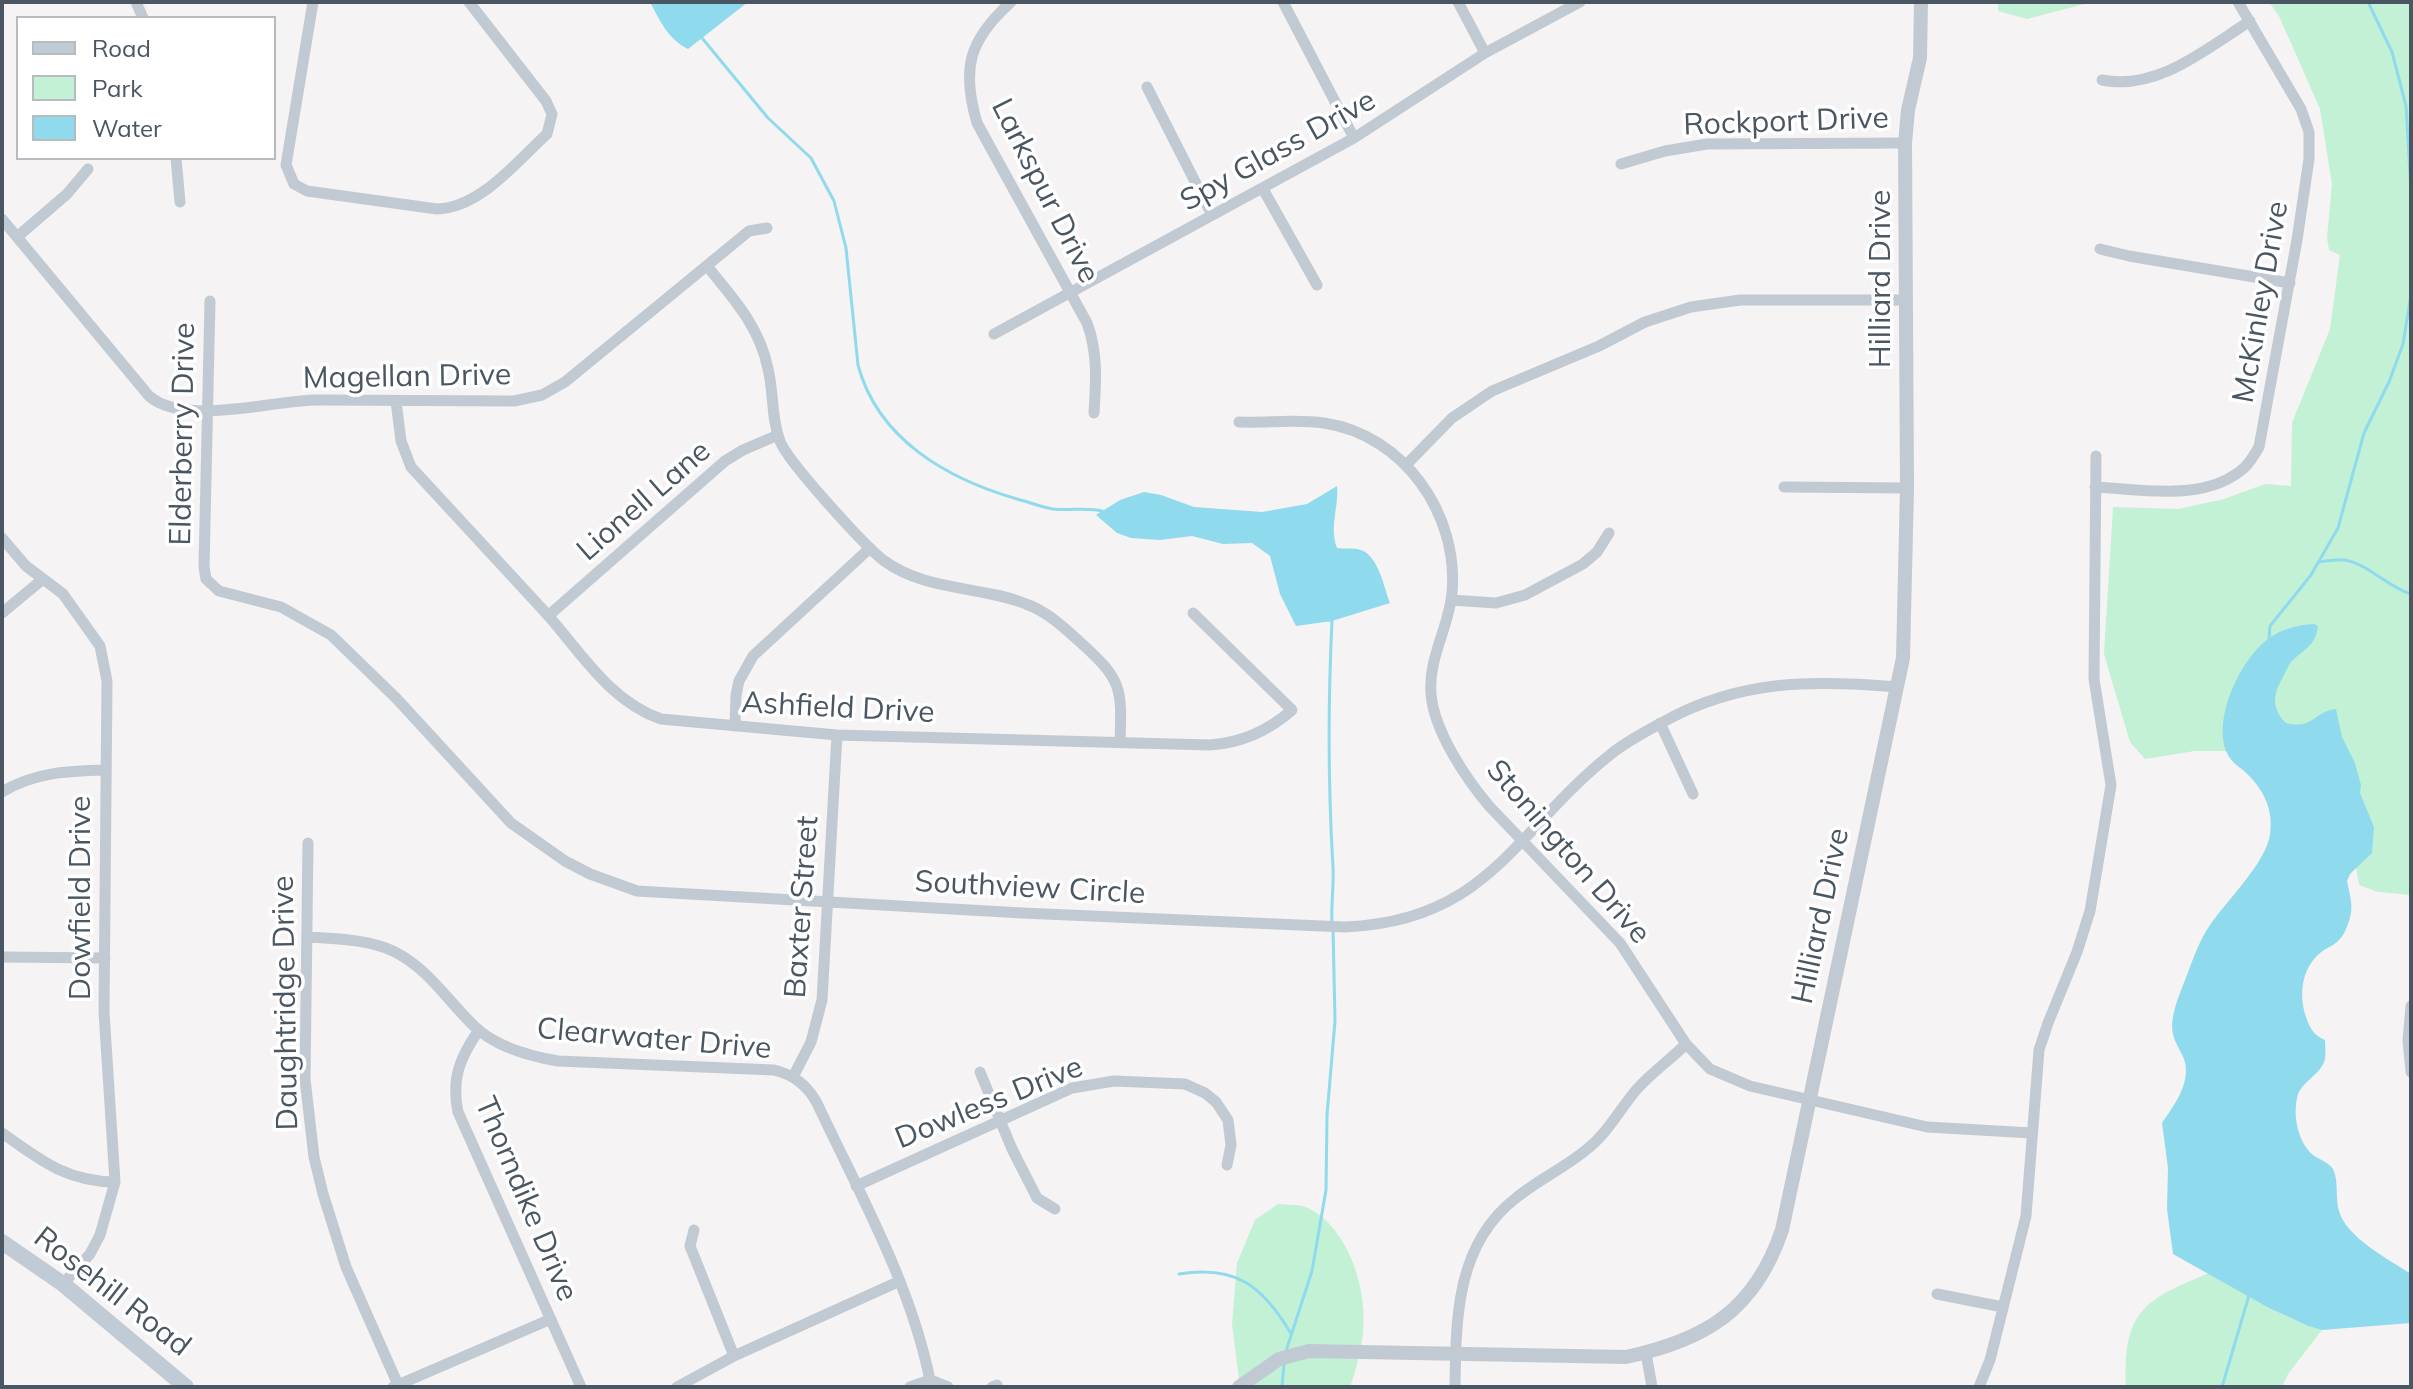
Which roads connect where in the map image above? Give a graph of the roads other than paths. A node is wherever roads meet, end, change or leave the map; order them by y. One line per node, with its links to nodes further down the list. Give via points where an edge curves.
1 (313, 2): 2 (street, via 286,165 290,179 307,191 437,209 458,207 477,197 547,134 552,121 546,101)
2 (469, 2)
3 (1011, 2): 28 (street, Larkspur Drive, via 990,21 974,47 970,97 977,123)
4 (1283, 2): 13 (street)
5 (1458, 2): 10 (street)
6 (1580, 2): 10 (street, Spy Glass Drive)
7 (1921, 2): 14 (street, Hilliard Drive, via 1920,58)
8 (2238, 2): 9 (street, McKinley Drive)
9 (2250, 21): 11 (street, via 2179,66 2132,82); 26 (street, McKinley Drive, via 2309,132)
10 (1485, 53): 13 (street, Spy Glass Drive)
11 (2102, 80)
12 (1147, 87): 20 (street)
13 (1354, 138): 18 (street, Spy Glass Drive)
14 (1905, 143): 16 (street, Rockport Drive, via 1707,144); 29 (street, Hilliard Drive)
15 (176, 160): 19 (street)
16 (1621, 164)
17 (88, 169): 23 (street)
18 (1263, 189): 20 (street, Spy Glass Drive); 27 (street)
19 (180, 202)
20 (1212, 215): 28 (street, Spy Glass Drive)
21 (2, 219): 23 (street)
22 (767, 228): 25 (street, Magellan Drive, via 749,231)
23 (17, 237): 33 (street, via 149,396 167,407)
24 (2100, 249): 26 (street)
25 (707, 266): 32 (street, Magellan Drive, via 542,395 514,401); 36 (street, via 758,334)
26 (2290, 283): 40 (street, McKinley Drive, via 2259,447 2245,467 2207,488)
27 (1317, 285)
28 (1070, 293): 31 (street, Spy Glass Drive); 34 (street, Larkspur Drive, via 1094,343)
29 (1907, 300): 38 (street, via 1740,300 1691,307 1645,322 1492,391 1452,418); 41 (street, Hilliard Drive)
30 (210, 301): 33 (street, Elderberry Drive)
31 (994, 334)
32 (396, 401): 33 (street, Magellan Drive, via 317,400); 50 (street, Ashfield Drive, via 411,467)
33 (207, 410): 45 (street, Elderberry Drive)
34 (1094, 413)
35 (1239, 422): 38 (street, Stonington Drive, via 1344,428 1376,442)
36 (778, 435): 44 (street, via 796,466); 50 (street, Lionell Lane, via 725,461)
37 (2096, 456): 40 (street)
38 (1406, 465): 47 (street, Stonington Drive, via 1433,500 1444,527 1452,568)
39 (1784, 487): 41 (street)
40 (2095, 487): 74 (street, via 2094,679 2111,785 2090,911 2039,1050)
41 (1907, 488): 51 (street, Hilliard Drive, via 1905,630)
42 (1609, 533): 47 (street, via 1583,564 1525,595 1496,603)
43 (2, 538): 46 (street, Dowfield Drive)
44 (870, 548): 53 (street, via 753,656 739,681); 55 (street, via 920,580 1016,600 1054,619 1117,682)
45 (204, 567): 61 (street, Southview Circle, via 206,579 219,591 268,602 331,635 511,823 565,861 651,893)
46 (43, 579): 48 (street); 56 (street, Dowfield Drive, via 63,594 100,646 107,681)
47 (1451, 600): 59 (street, Stonington Drive, via 1431,677 1437,720 1480,796)
48 (2, 613)
49 (1193, 613): 55 (street, Ashfield Drive, via 1292,710 1265,730 1232,742)
50 (548, 616): 53 (street, Ashfield Drive, via 612,691 635,708 675,722)
51 (1898, 687): 52 (street, Southview Circle, via 1828,681 1773,685 1708,701); 71 (street, Hilliard Drive)
52 (1660, 723): 58 (street); 59 (street, Southview Circle, via 1611,754)
53 (735, 726): 54 (street, Ashfield Drive)
54 (837, 735): 55 (street, Ashfield Drive); 61 (street, Baxter Street)
55 (1120, 742)
56 (106, 770): 57 (street, via 48,773); 64 (street, Dowfield Drive)
57 (2, 792)
58 (1693, 794)
59 (1524, 842): 61 (street, Southview Circle, via 1449,901 1408,918 1366,926); 67 (street, Stonington Drive, via 1620,943)
60 (308, 843): 62 (street, Daughtridge Drive)
61 (827, 902): 70 (street, Baxter Street, via 818,1022)
62 (308, 937): 66 (street, Clearwater Drive, via 392,950 417,966); 90 (street, Daughtridge Drive, via 305,1079 314,1157 346,1267)
63 (2, 957): 64 (street)
64 (105, 958): 76 (street, Dowfield Drive)
65 (2411, 1006): 69 (street)
66 (479, 1030): 70 (street, Clearwater Drive, via 516,1051 558,1061 774,1070); 85 (street, Thorndike Drive, via 457,1069 458,1112)
67 (1686, 1044): 71 (street, Stonington Drive, via 1710,1069 1730,1079); 87 (street, via 1636,1091 1602,1137 1517,1197 1487,1227 1463,1278)
68 (980, 1072): 72 (street)
69 (2411, 1072)
70 (793, 1077): 77 (street, Clearwater Drive, via 813,1095)
71 (1809, 1099): 74 (street, Stonington Drive, via 1927,1127); 86 (street, Hilliard Drive, via 1782,1230 1762,1277 1709,1328)
72 (1000, 1121): 75 (street, Dowless Drive, via 1093,1083 1185,1084 1216,1102 1228,1120); 77 (street, Dowless Drive); 78 (street, via 1037,1198)
73 (2, 1133): 76 (street, via 66,1175)
74 (2032, 1133): 84 (street, via 2026,1216)
75 (1227, 1165)
76 (115, 1182): 82 (street, Dowfield Drive, via 90,1254)
77 (856, 1186): 81 (street, Clearwater Drive)
78 (1055, 1209)
79 (694, 1230): 88 (street, via 690,1246)
80 (2, 1242): 82 (main road, Rosehill Road)
81 (900, 1281): 88 (street); 89 (street, Clearwater Drive)
82 (63, 1284): 91 (main road, Rosehill Road)
83 (1937, 1294): 84 (street)
84 (2003, 1307): 99 (street)
85 (551, 1319): 90 (street); 92 (street, Thorndike Drive)
86 (1646, 1353): 87 (street, Hilliard Drive); 98 (street)
87 (1455, 1354): 96 (street, Hilliard Drive, via 1309,1351 1281,1358); 97 (street)
88 (734, 1356): 93 (street)
89 (930, 1380): 94 (street); 95 (street)
90 (397, 1386)
91 (186, 1387)
92 (581, 1387)
93 (677, 1387)
94 (910, 1387)
95 (948, 1387)
96 (1239, 1387)
97 (1455, 1387)
98 (1652, 1387)
99 (1979, 1387)

